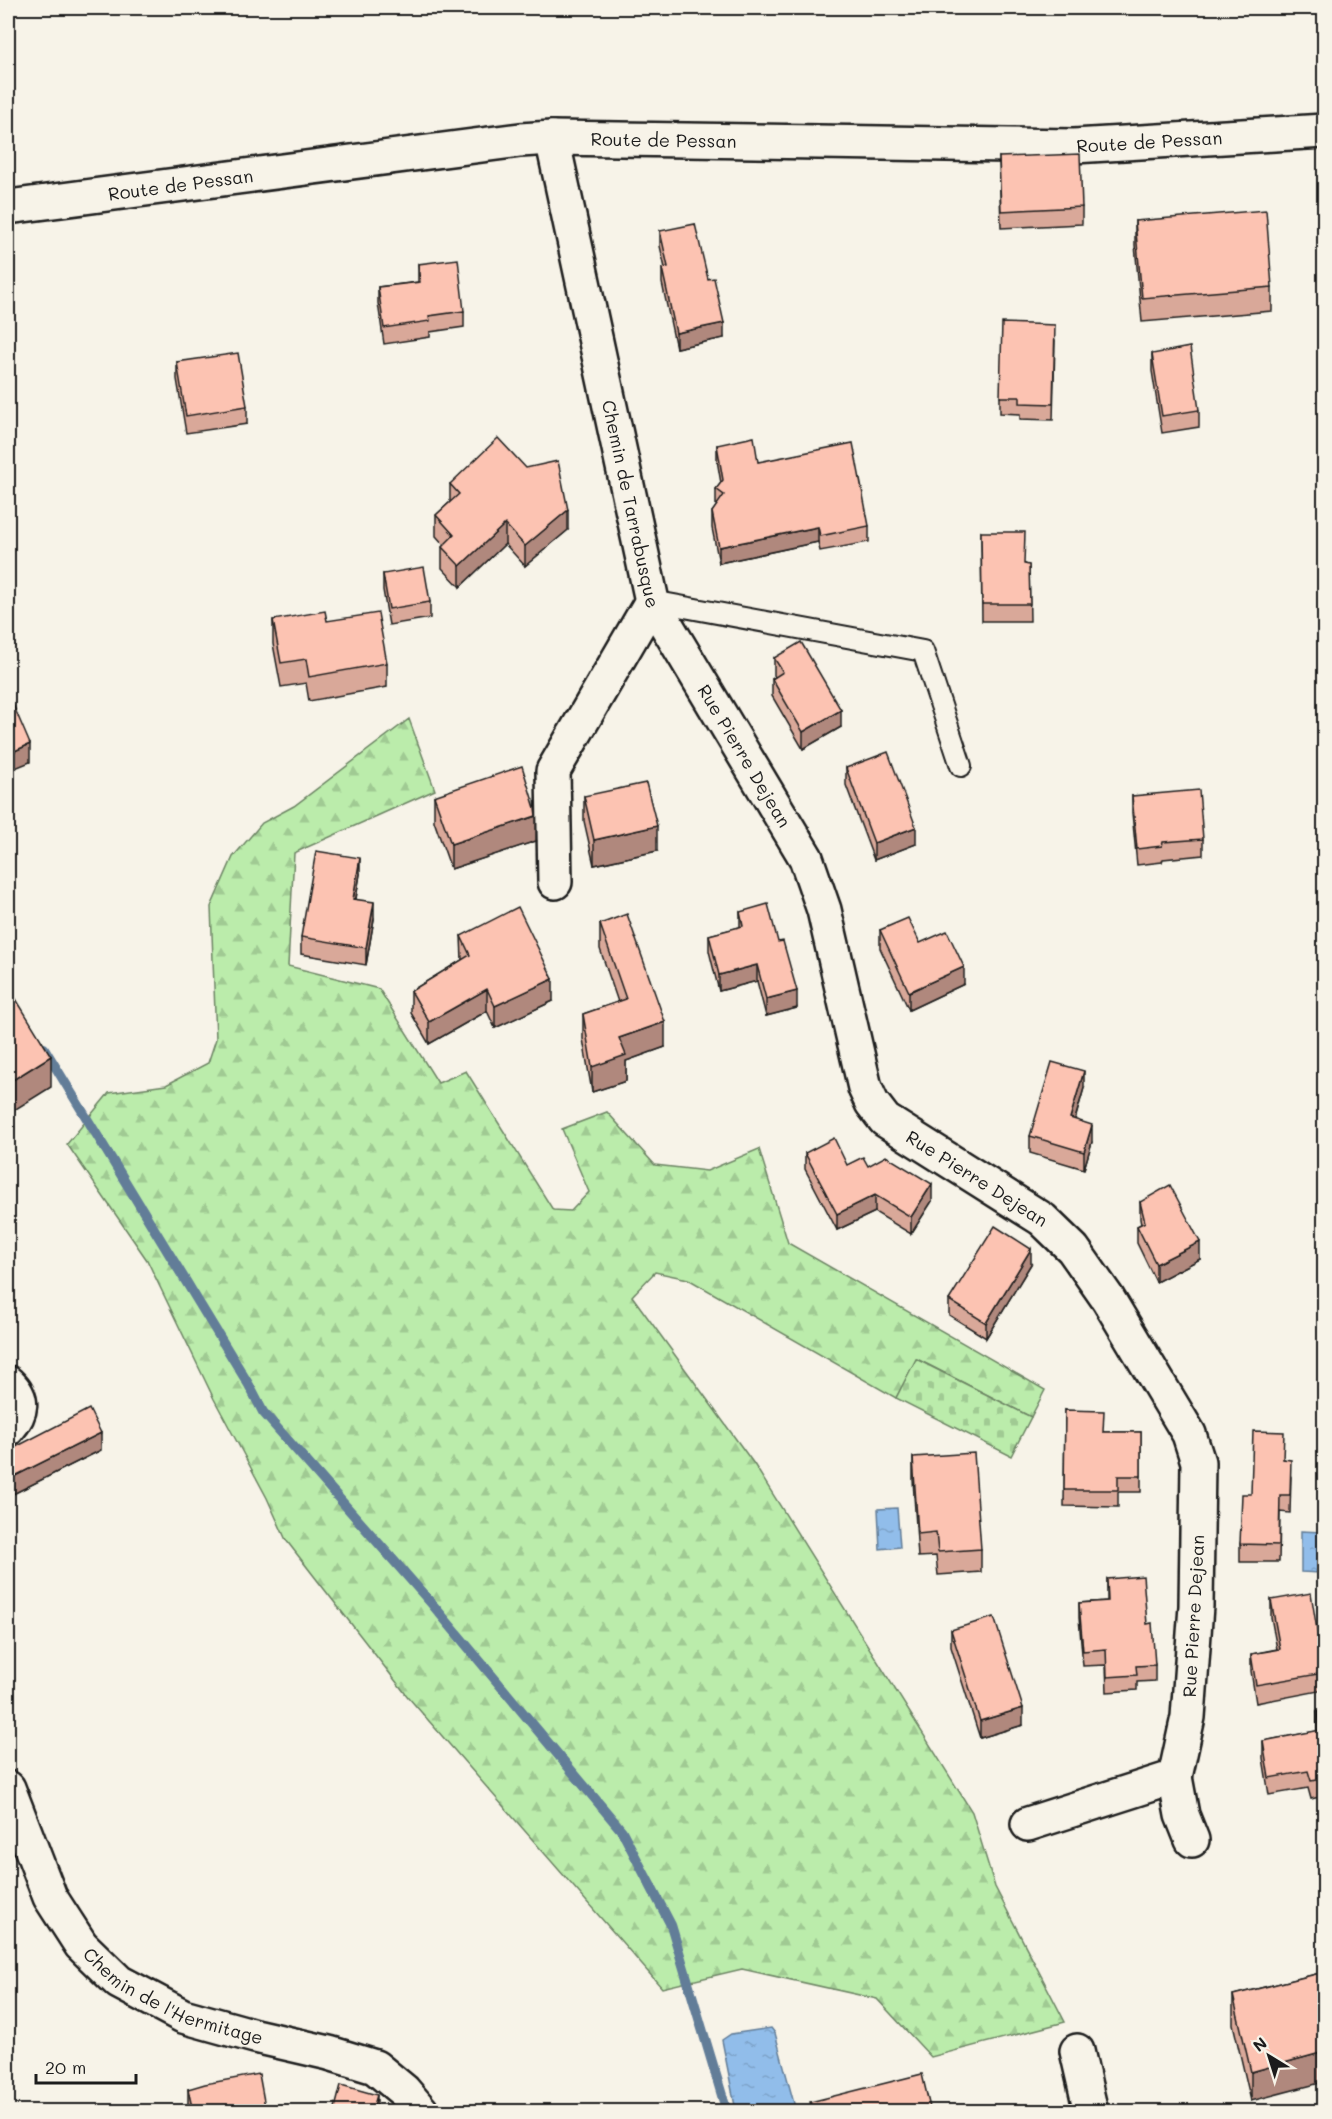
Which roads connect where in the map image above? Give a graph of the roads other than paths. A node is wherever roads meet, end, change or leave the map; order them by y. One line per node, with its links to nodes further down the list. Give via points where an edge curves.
1 (1324, 131): 2 (street, Route de Pessan, via 1074,146)
2 (552, 138): 3 (street, Route de Pessan); 4 (street, Chemin de Tarrabusque)
3 (8, 207)
4 (652, 601): 5 (lane, via 922,651); 6 (street, Chemin de Tarrabusque, via 553,771); 7 (street, Rue Pierre Dejean, via 806,858 824,909 865,1088 872,1103 885,1120 1042,1219 1073,1249 1108,1299 1189,1434 1198,1462 1196,1606 1188,1718)
5 (961, 766)
6 (555, 882)
7 (1175, 1778): 9 (street); 10 (street, Rue Pierre Dejean, via 1182,1815)
8 (8, 1788): 12 (street, Chemin de l'Hermitage, via 50,1897 81,1945 119,1982 183,2016 375,2067)
9 (1028, 1824)
10 (1192, 1840)
11 (1077, 2051): 13 (street)
12 (422, 2112)
13 (1091, 2112)

